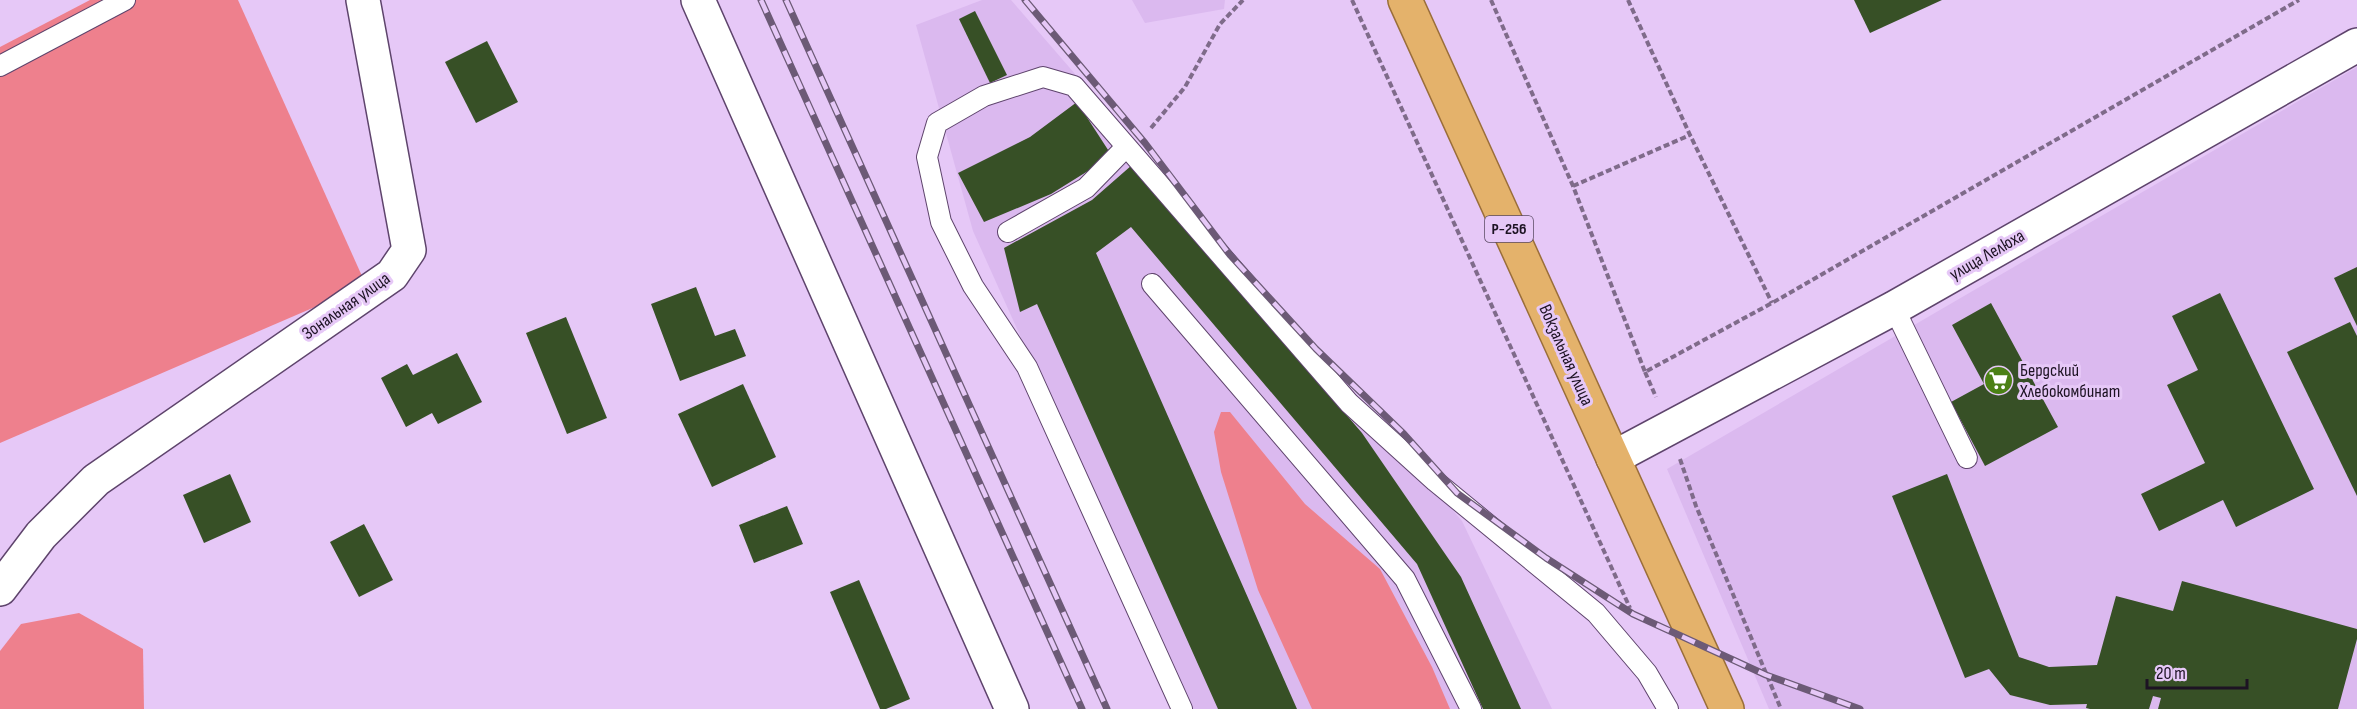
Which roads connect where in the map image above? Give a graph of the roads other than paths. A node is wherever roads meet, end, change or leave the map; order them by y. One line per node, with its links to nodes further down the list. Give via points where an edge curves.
1 (125, 0): 6 (lane)
2 (363, 0): 13 (street, Зональная улица, via 410,250 392,275 96,480 41,535)
3 (698, 0): 14 (street)
4 (1405, 0): 11 (highway, Вокзальная улица / Р-256)
5 (2357, 45): 10 (street, улица Лелюха)
6 (0, 66)
7 (1126, 147): 8 (lane, via 1086,188); 15 (lane, via 1074,86 1043,77 984,96 937,123 927,158 941,222 973,286 1027,366); 17 (lane, via 1349,403 1435,481 1596,613 1647,673)
8 (1008, 232)
9 (1152, 284): 16 (lane, via 1405,579)
10 (1894, 308): 11 (street, улица Лелюха); 12 (lane)
11 (1613, 458): 18 (highway, Вокзальная улица / Р-256)
12 (1967, 458)
13 (0, 589)
14 (1012, 709)
15 (1182, 709)
16 (1471, 709)
17 (1668, 709)
18 (1727, 709)

